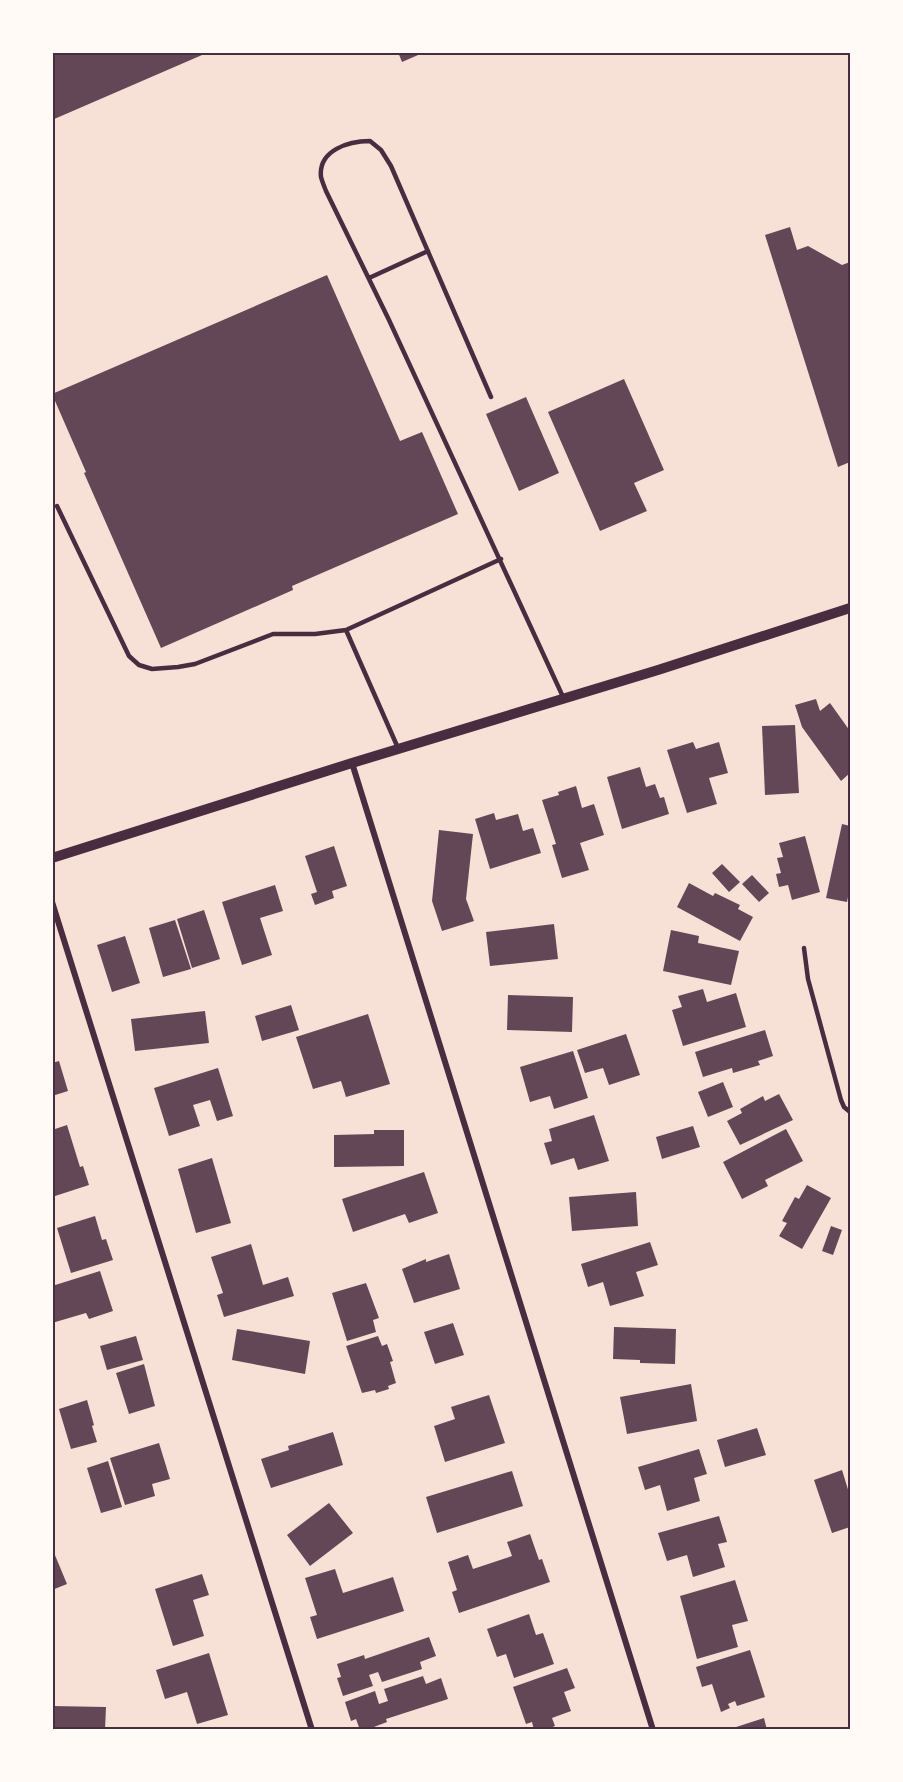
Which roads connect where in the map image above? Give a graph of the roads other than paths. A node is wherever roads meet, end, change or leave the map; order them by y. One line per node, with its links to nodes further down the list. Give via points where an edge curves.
1 (428, 252): 2 (lane); 2 (lane, via 381,150 370,141 355,141 333,150 323,160 321,176); 3 (lane)
2 (369, 278): 5 (lane)
3 (491, 397)
4 (57, 506): 7 (lane, via 129,656 139,664 152,669 178,667 273,634)
5 (501, 559): 7 (lane); 8 (lane)
6 (850, 608): 8 (street)
7 (346, 630): 9 (lane)
8 (564, 699): 9 (street)
9 (398, 748): 10 (street)
10 (352, 763): 11 (street); 16 (street)
11 (52, 858)
12 (52, 902): 15 (street)
13 (804, 948): 14 (lane, via 808,979 840,1098)
14 (850, 1112)
15 (312, 1730)
16 (653, 1730)

